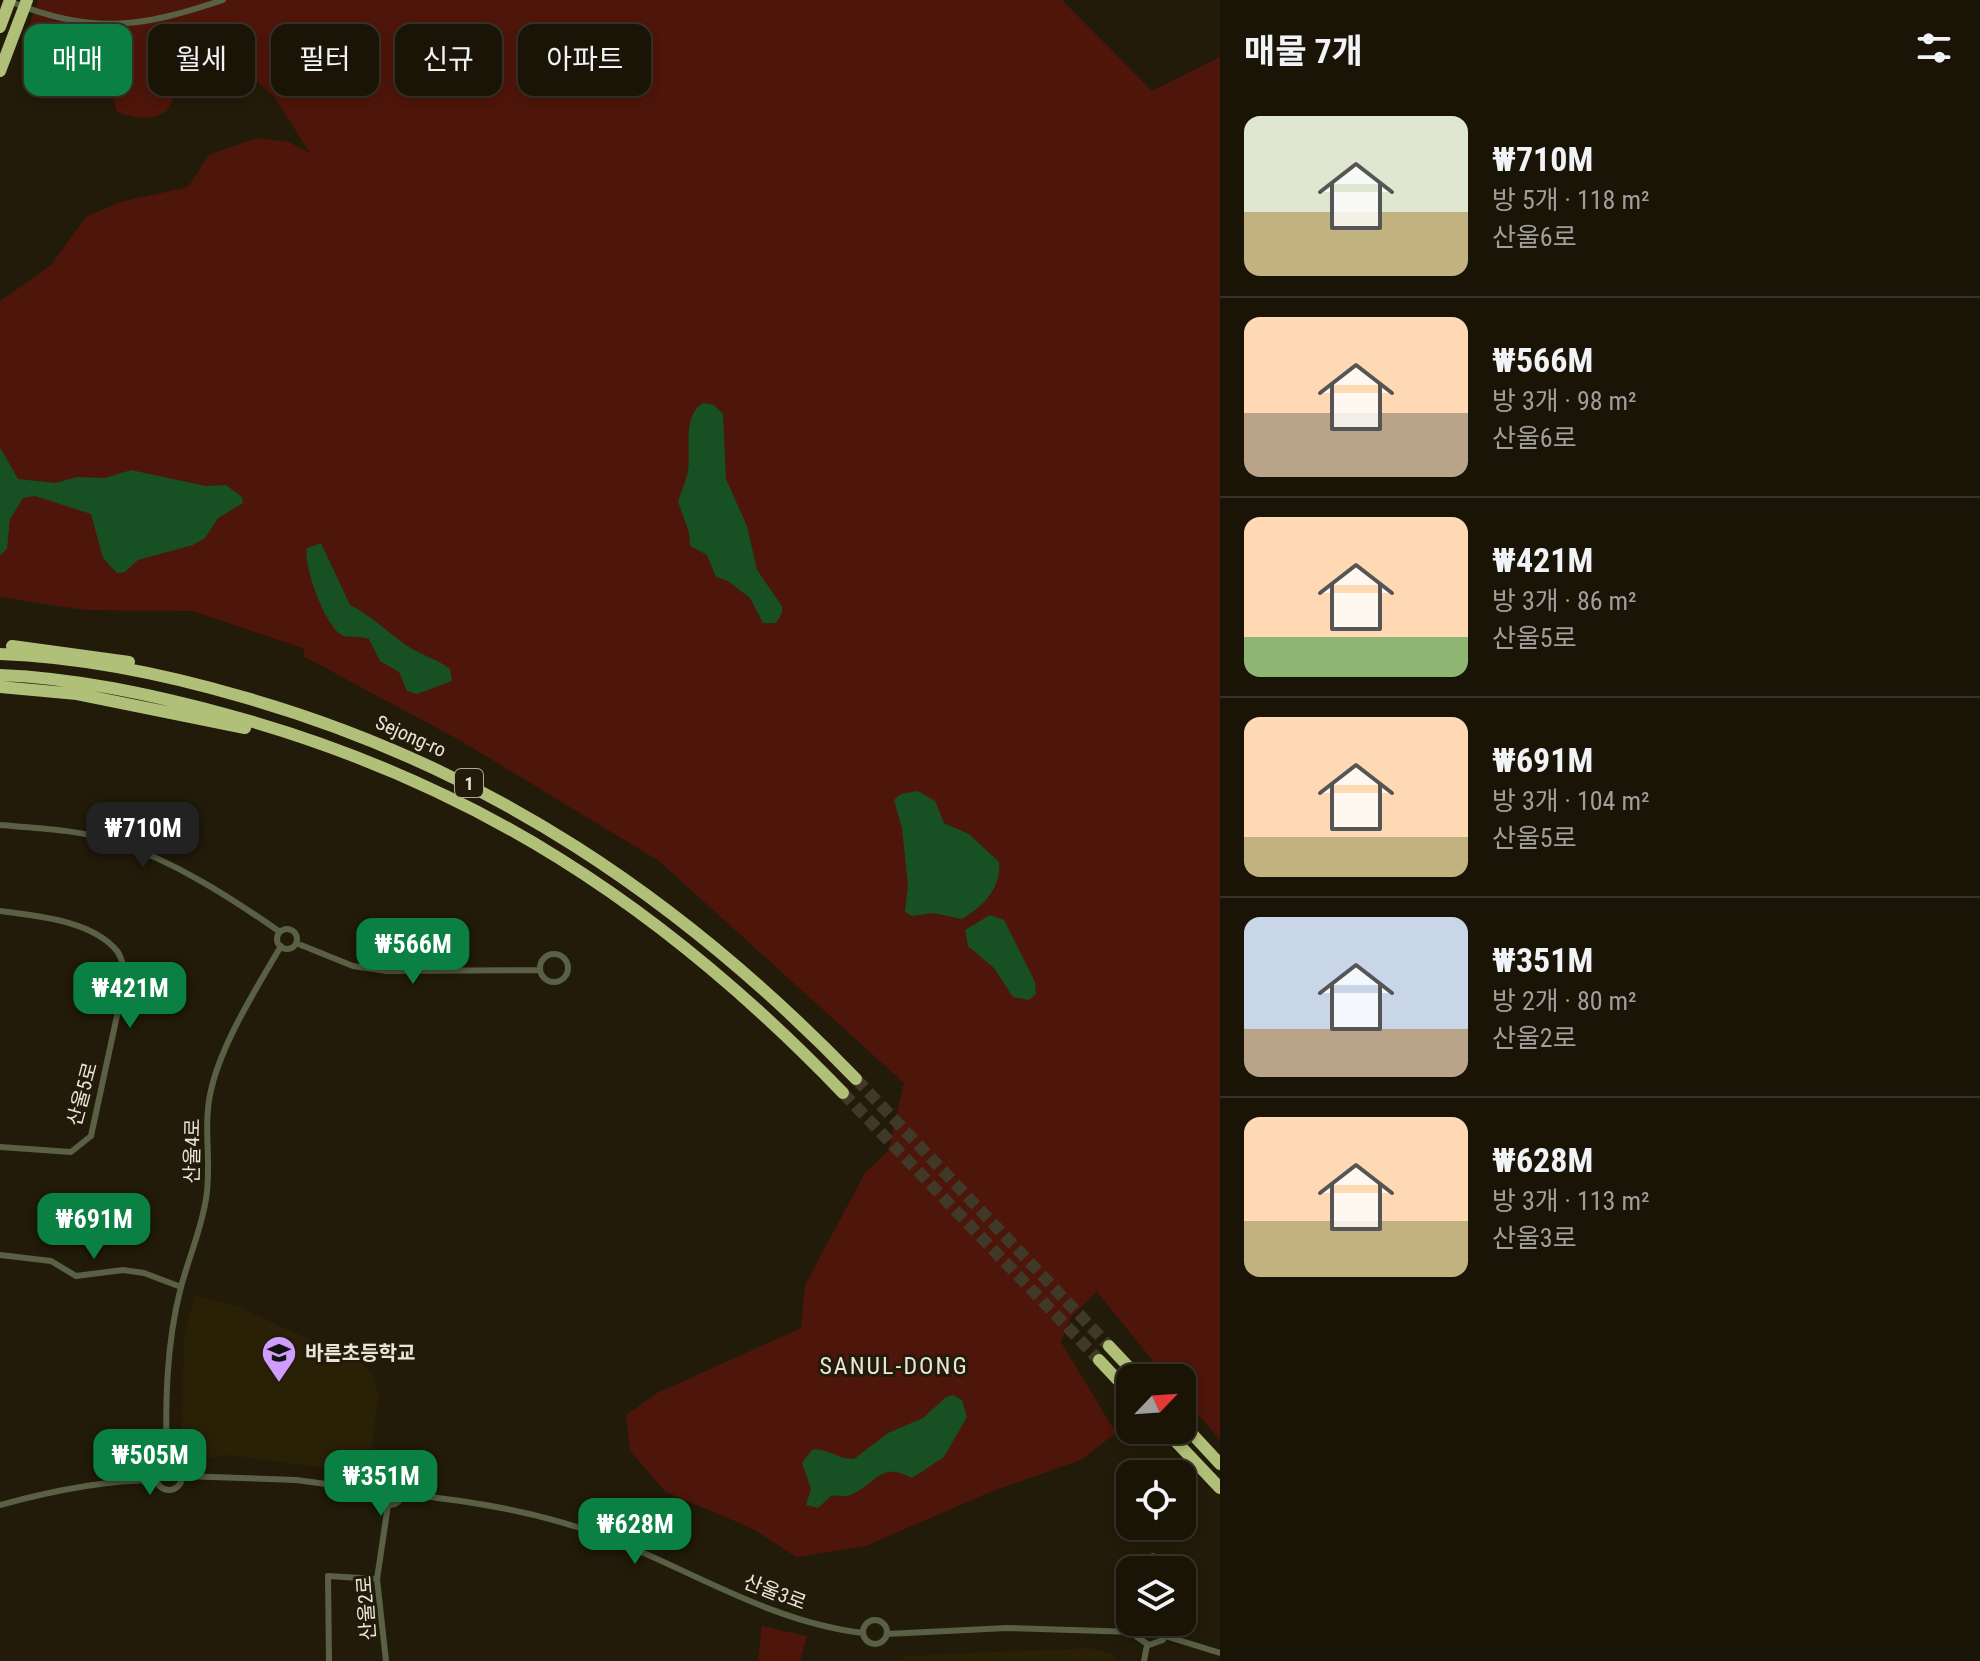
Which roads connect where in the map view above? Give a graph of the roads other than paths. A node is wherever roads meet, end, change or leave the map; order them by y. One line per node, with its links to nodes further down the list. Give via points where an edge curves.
1 (223, 0): 3 (street, via 113,26 76,23)
2 (10, 1): 3 (street); 4 (highway)
3 (25, 4): 5 (highway)
4 (0, 27)
5 (0, 71)
6 (0, 645): 10 (highway, via 98,655 197,676 326,716)
7 (0, 654): 10 (highway, Sejong-ro / 1, via 181,679 315,717)
8 (0, 675): 11 (highway, Sejong-ro / 1, via 171,700 305,736)
9 (0, 687): 11 (highway, via 77,694 187,714)
10 (393, 749): 18 (highway, Sejong-ro / 1, via 472,785 617,871 747,972)
11 (384, 765): 19 (highway, Sejong-ro / 1, via 524,836 609,890 734,985)
12 (0, 825): 14 (street, via 116,842 173,866)
13 (0, 911): 20 (street, 산울5로, via 54,920 98,935 118,952 126,974 91,1136 71,1152)
14 (280, 932): 15 (street, via 292,930); 16 (street)
15 (296, 943): 16 (street); 17 (street, via 353,966 387,971)
16 (281, 946): 22 (street, 산울4로, via 213,1084 206,1130 207,1195)
17 (540, 970): 17 (street, via 552,981 564,976 565,959 553,954 542,961)
18 (856, 1079)
19 (843, 1093)
20 (0, 1147)
21 (0, 1255): 22 (street, via 51,1261 76,1276 123,1270)
22 (181, 1287): 29 (street, 산울4로, via 165,1405)
23 (1109, 1346): 25 (highway)
24 (1099, 1360): 26 (highway)
25 (1126, 1364)
26 (1116, 1378)
27 (1196, 1438): 30 (highway)
28 (1178, 1444): 33 (highway)
29 (167, 1464): 31 (street, via 178,1467); 32 (street, via 158,1469)
30 (1220, 1464)
31 (182, 1476): 32 (street, via 178,1487 170,1490); 34 (street, via 296,1480)
32 (156, 1480): 36 (street, via 46,1492)
33 (1220, 1488)
34 (379, 1491): 35 (street, via 391,1480); 37 (street)
35 (403, 1494): 37 (street); 40 (street, 산울3로, via 487,1503 604,1536 766,1609)
36 (0, 1505)
37 (388, 1505): 38 (street, 산울2로)
38 (377, 1579): 46 (street, via 328,1576); 47 (street, 산울2로)
39 (1116, 1631): 41 (street, via 1007,1628)
40 (863, 1633): 41 (street, via 868,1643 876,1644); 41 (street, via 868,1622 876,1620)
41 (887, 1634)
42 (1139, 1636): 44 (street)
43 (1165, 1636): 44 (street); 45 (street)
44 (1147, 1645): 48 (street)
45 (1220, 1653)
46 (329, 1661)
47 (386, 1661)
48 (1144, 1661)

